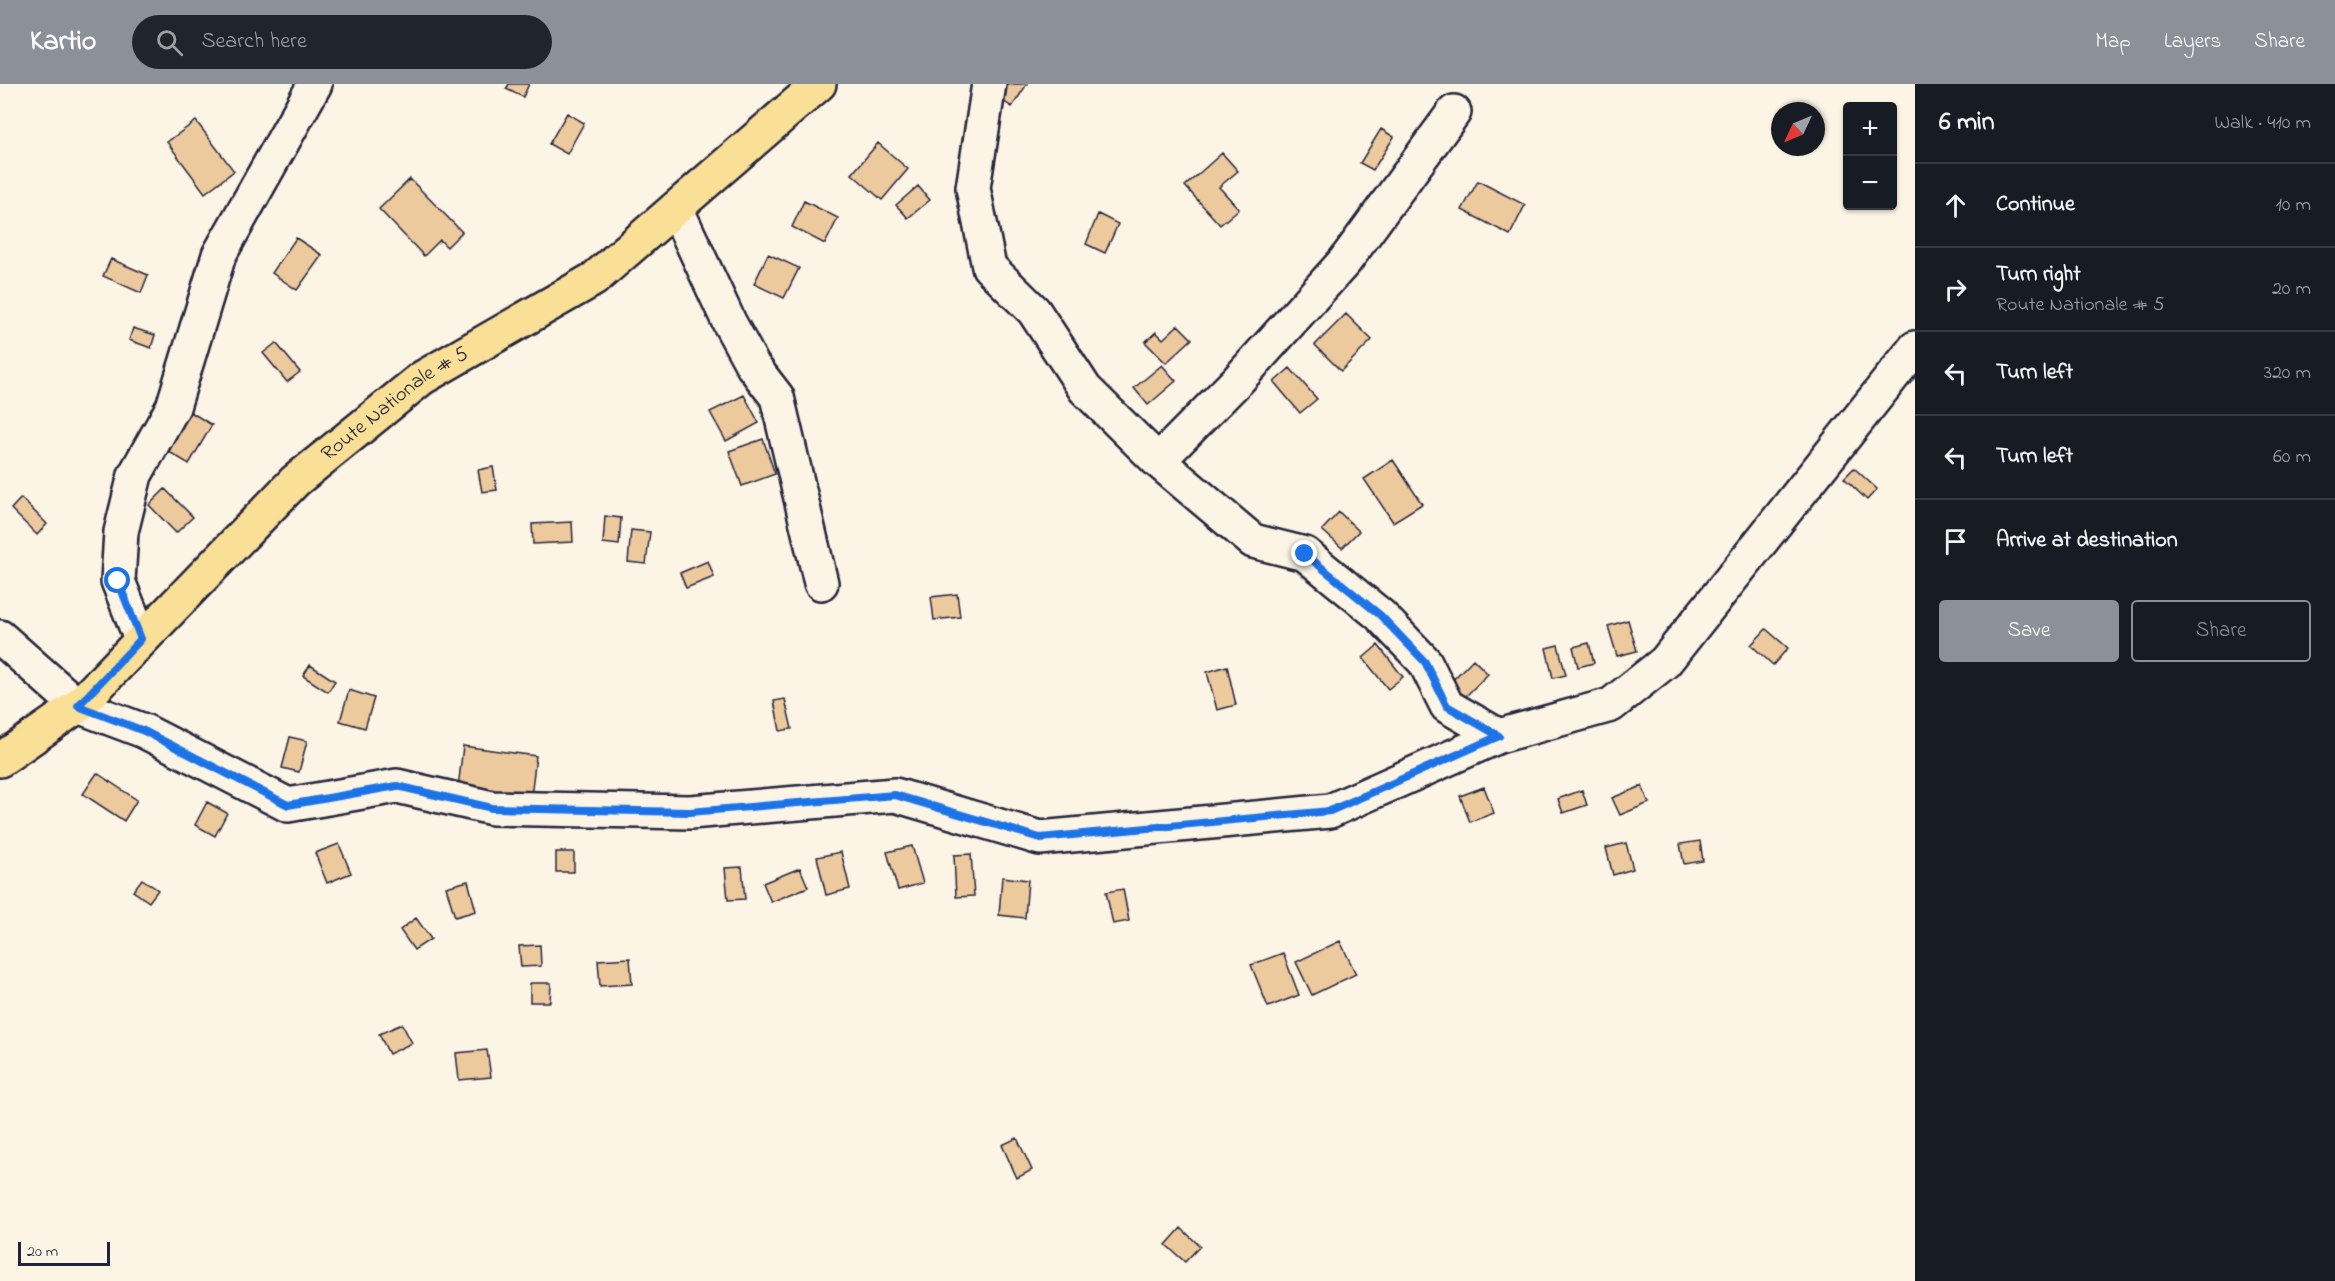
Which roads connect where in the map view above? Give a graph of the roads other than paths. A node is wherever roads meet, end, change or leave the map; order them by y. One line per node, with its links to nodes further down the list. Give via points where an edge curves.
1 (315, 84): 10 (street, via 219,255 173,407 135,475 121,532 118,581)
2 (819, 84): 5 (main road, Route Nationale # 5)
3 (989, 84): 7 (street, via 973,188 989,267 1034,311 1085,389)
4 (1454, 112): 7 (street, via 1345,261 1238,380)
5 (676, 208): 8 (street, via 729,322 753,366 777,398); 10 (main road, Route Nationale # 5, via 594,279 422,378 295,481)
6 (1915, 348): 12 (street, via 1665,662 1611,705)
7 (1158, 461): 12 (street, via 1253,541 1305,554 1380,615 1425,662 1447,706)
8 (821, 583)
9 (0, 637): 11 (street)
10 (141, 639): 11 (main road, Route Nationale # 5)
11 (78, 706): 12 (street, via 144,731 288,805 397,786 492,808 679,812 895,795 1040,838 1330,811); 13 (main road, Route Nationale # 5)
12 (1499, 736)
13 (0, 759)

